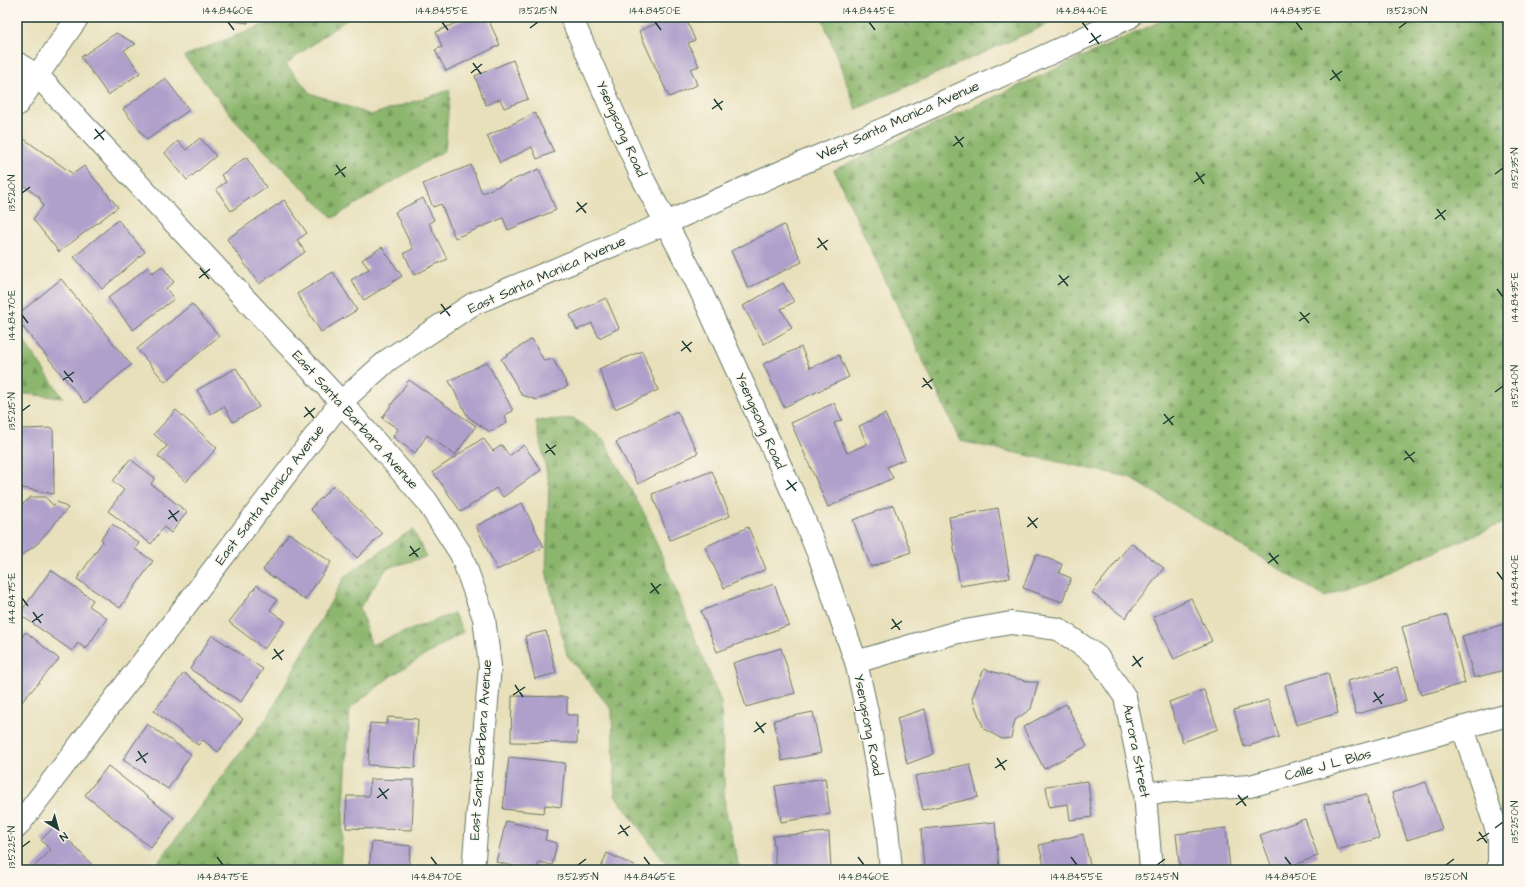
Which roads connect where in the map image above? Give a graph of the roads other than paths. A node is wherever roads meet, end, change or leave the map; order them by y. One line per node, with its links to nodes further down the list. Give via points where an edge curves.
1 (78, 17): 5 (street)
2 (571, 17): 7 (street, Ysengsong Road, via 640,173)
3 (1130, 17): 7 (street, West Santa Monica Avenue, via 893,125)
4 (17, 63): 5 (street, East Santa Barbara Avenue)
5 (39, 77): 6 (street); 8 (street, East Santa Barbara Avenue)
6 (17, 105)
7 (666, 223): 8 (street, East Santa Monica Avenue, via 473,304 388,360); 9 (street, Ysengsong Road, via 698,285 796,500 820,558)
8 (341, 402): 13 (street, East Santa Monica Avenue); 14 (street, East Santa Barbara Avenue, via 426,500 461,554 484,618 490,666)
9 (856, 662): 12 (street, Aurora Street, via 954,633 1011,623 1058,628 1097,656 1126,697); 15 (street, Ysengsong Road, via 877,765)
10 (1508, 715): 11 (street, Calle J L Blas)
11 (1463, 728): 12 (street, Calle J L Blas, via 1250,786); 17 (street, via 1498,837)
12 (1145, 793): 16 (street, Aurora Street)
13 (17, 827)
14 (473, 870)
15 (891, 870)
16 (1151, 870)
17 (1499, 870)

